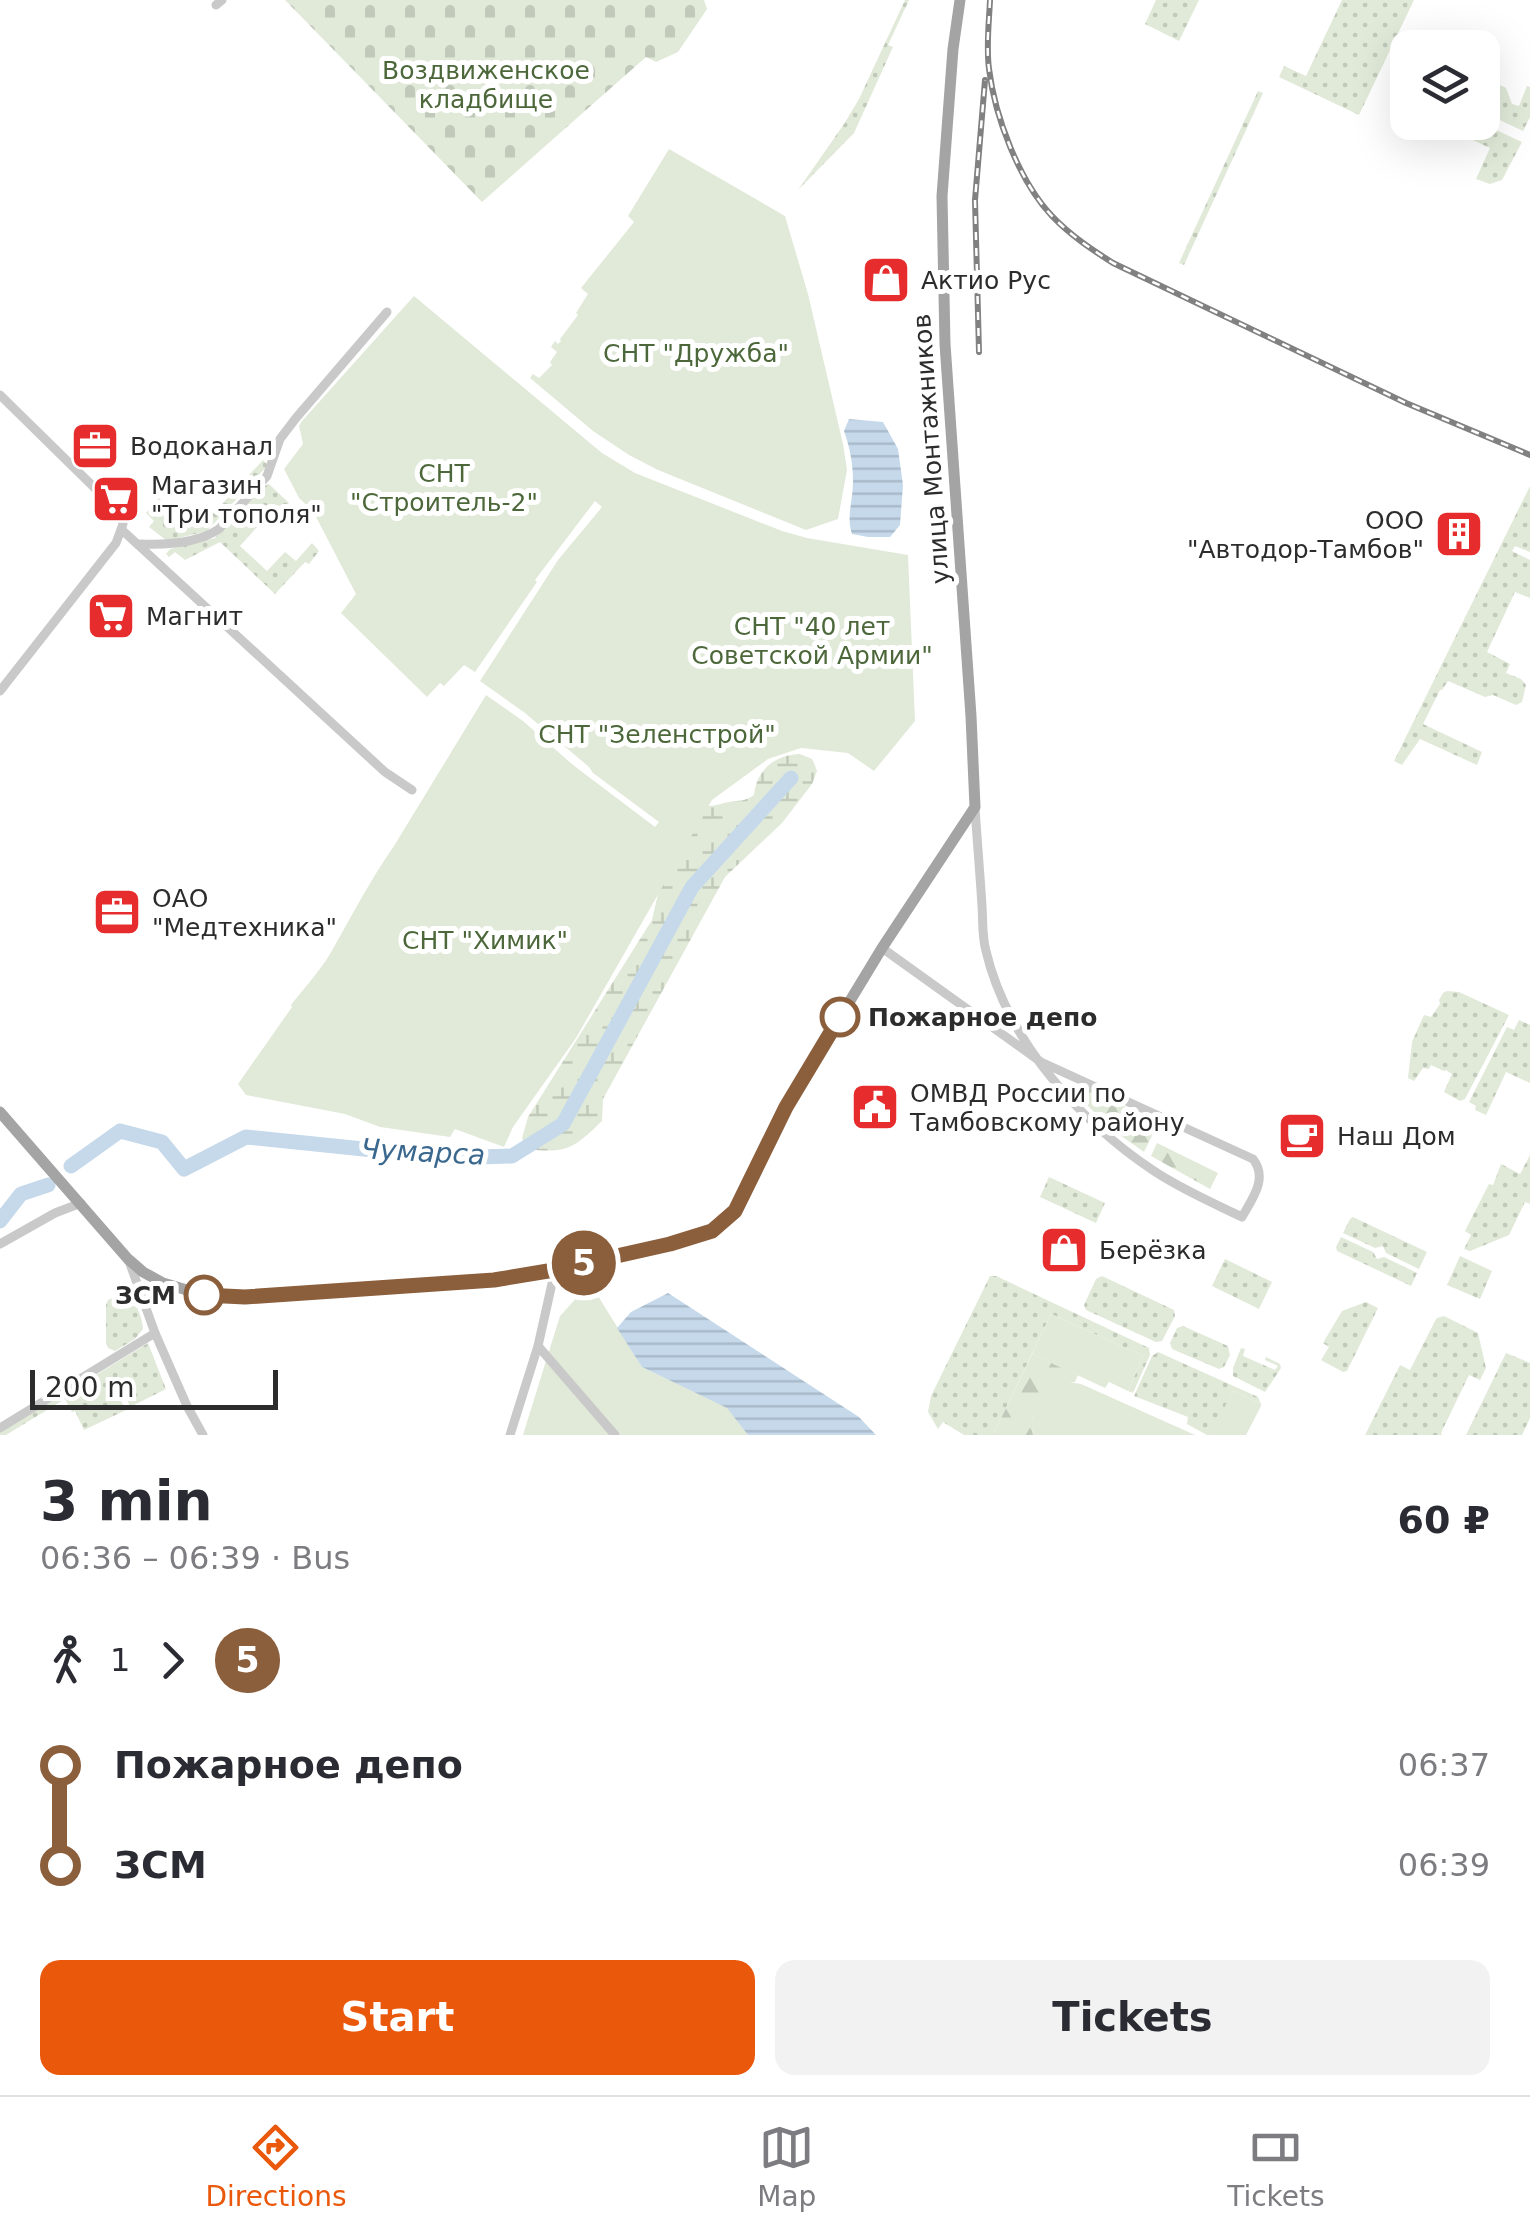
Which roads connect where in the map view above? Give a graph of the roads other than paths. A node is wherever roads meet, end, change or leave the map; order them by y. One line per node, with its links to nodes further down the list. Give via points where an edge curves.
1 (960, 0): 8 (main road, улица Монтажников, via 942,196)
2 (387, 312): 5 (street, via 280,440 268,476 218,528 172,544)
3 (0, 395): 4 (street, via 116,509)
4 (122, 530): 5 (street); 6 (street)
5 (139, 544): 7 (street)
6 (0, 691)
7 (412, 790)
8 (975, 807): 9 (main road); 10 (street, улица Монтажников, via 986,953 1013,1024)
9 (882, 948): 10 (street); 15 (main road, via 786,1107 735,1211 712,1231)
10 (1040, 1062): 10 (street, улица Монтажников, via 1253,1158 1259,1182 1242,1216 1157,1174 1122,1148)
11 (0, 1112): 12 (main road)
12 (81, 1203): 13 (street); 14 (main road)
13 (0, 1244)
14 (128, 1259): 15 (main road, via 163,1283 234,1298); 16 (street)
15 (554, 1270): 17 (street)
16 (156, 1334): 18 (street); 19 (street)
17 (538, 1346): 20 (street); 21 (street)
18 (0, 1428)
19 (203, 1435)
20 (510, 1435)
21 (615, 1435)

